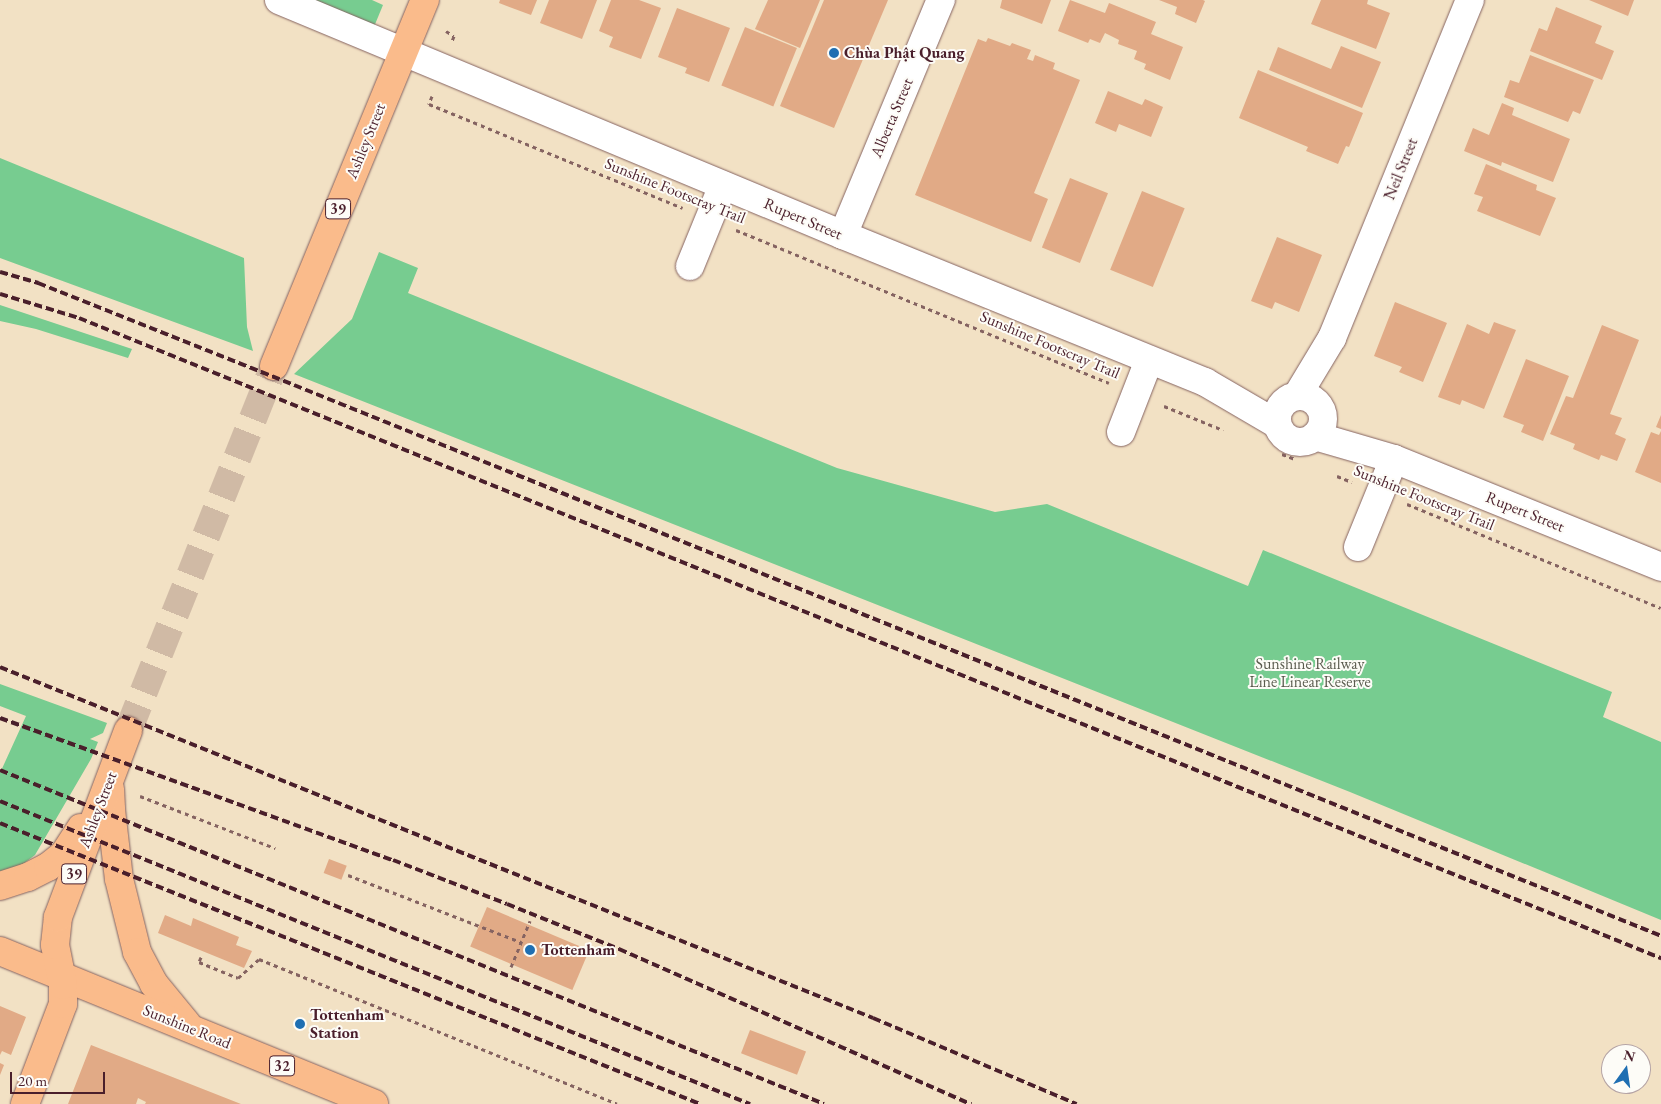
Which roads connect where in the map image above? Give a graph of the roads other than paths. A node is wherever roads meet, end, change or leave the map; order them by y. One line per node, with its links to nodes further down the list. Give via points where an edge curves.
1 (279, 0): 5 (street, Rupert Street)
2 (425, 0): 5 (main road, Ashley Street / 39)
3 (941, 0): 7 (street, Alberta Street)
4 (1470, 0): 11 (street, Neil Street)
5 (403, 53): 6 (street, Rupert Street); 10 (main road, Ashley Street / 39)
6 (723, 186): 7 (street, Rupert Street); 8 (street)
7 (843, 235): 9 (street, Rupert Street)
8 (690, 266)
9 (1149, 360): 11 (street, Rupert Street); 12 (street)
10 (274, 366)
11 (1303, 414): 13 (street, Rupert Street)
12 (1121, 432)
13 (1391, 458): 14 (street); 15 (street, Rupert Street)
14 (1358, 547)
15 (1661, 567)
16 (128, 731): 17 (main road, Ashley Street / 39)
17 (121, 784): 18 (main road, 39, via 64,854 40,872); 20 (main road, Ashley Street / 39, via 58,918 54,936); 21 (main road, via 110,810 119,879 135,947 154,984)
18 (0, 886)
19 (0, 951): 20 (main road, Sunshine Road / 32)
20 (62, 976): 21 (main road, Sunshine Road / 32); 22 (main road, 39, via 64,995 60,1015)
21 (191, 1029): 23 (main road, Sunshine Road / 32)
22 (25, 1104)
23 (374, 1104)

